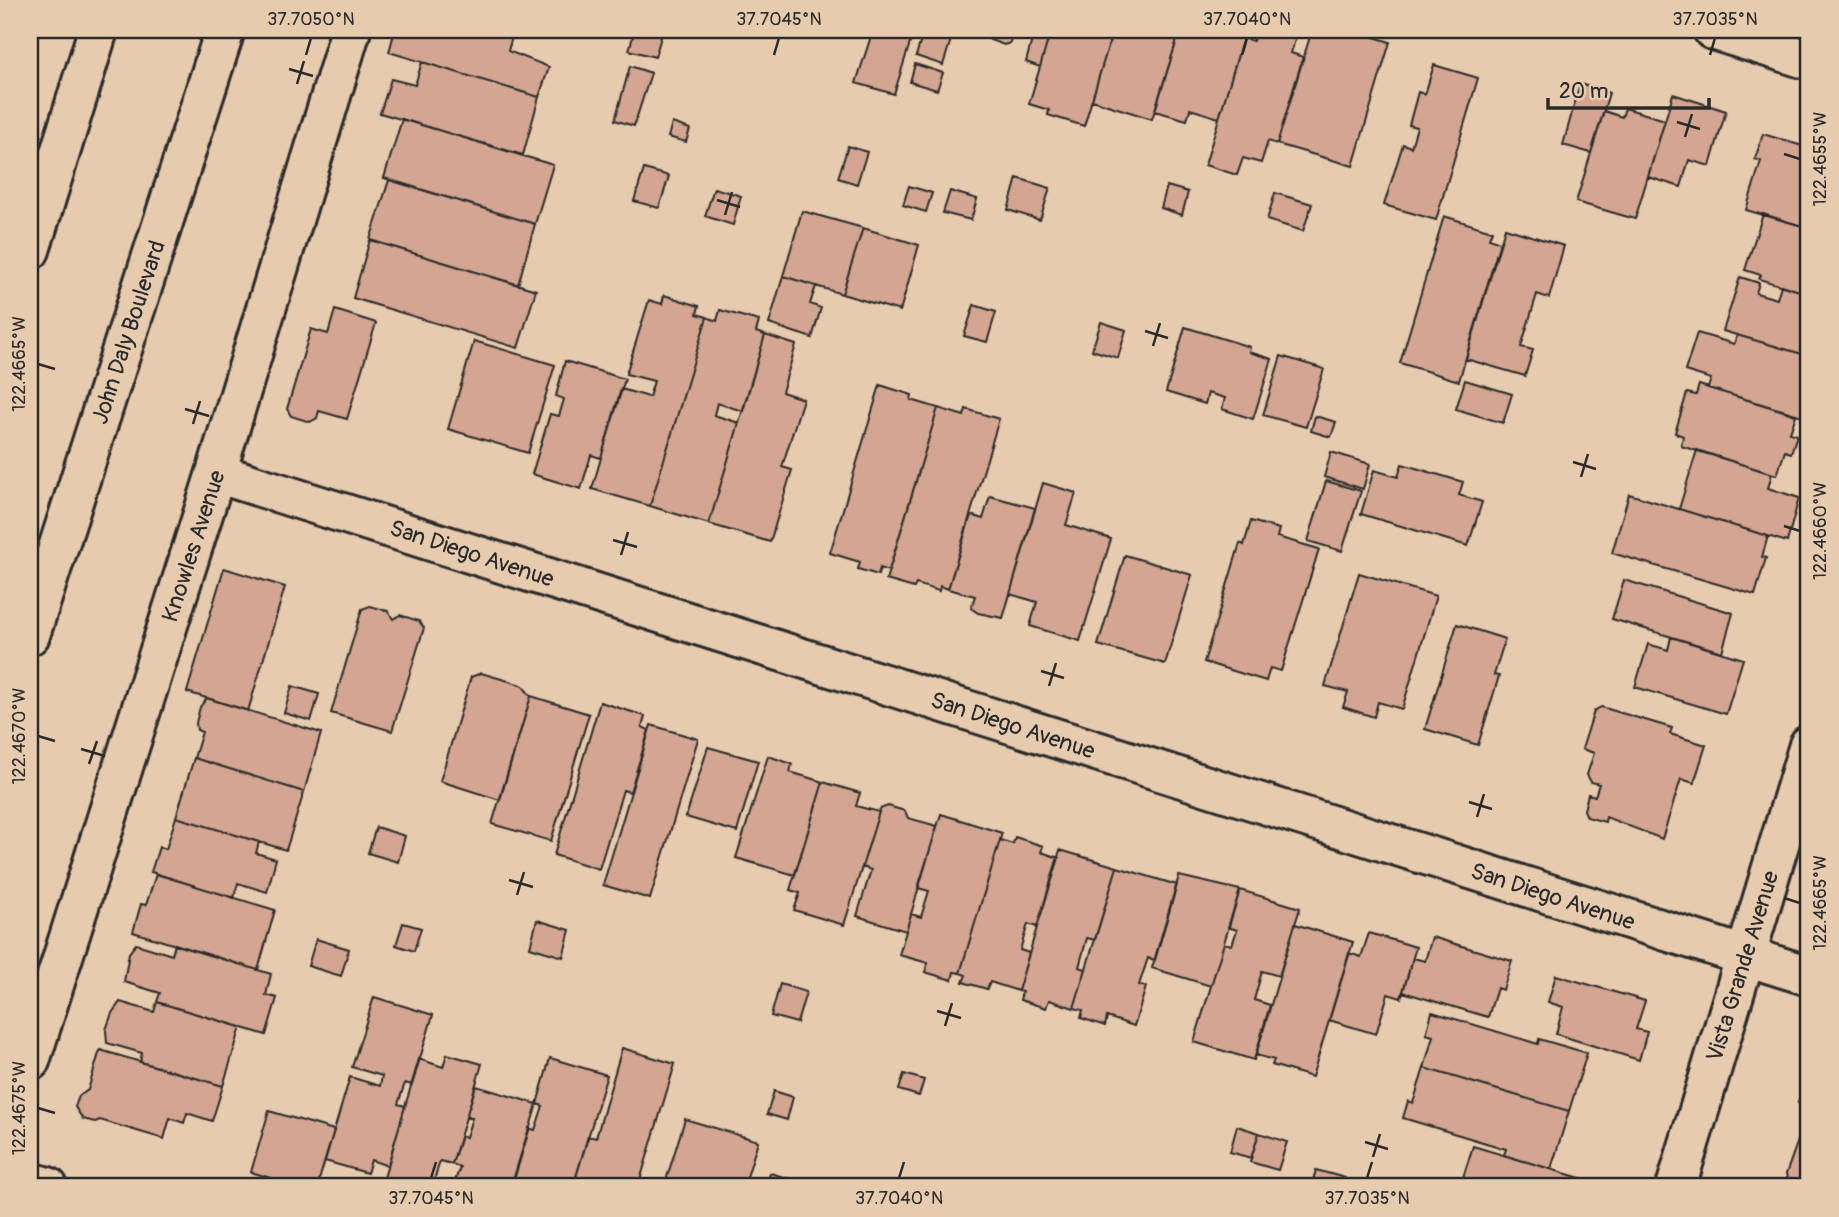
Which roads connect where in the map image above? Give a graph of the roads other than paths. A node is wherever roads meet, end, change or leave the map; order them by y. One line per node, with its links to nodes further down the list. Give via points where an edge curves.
1 (98, 30): 6 (street)
2 (225, 30): 8 (street, John Daly Boulevard)
3 (351, 30): 7 (street, Knowles Avenue)
4 (1713, 30): 5 (street)
5 (1809, 60)
6 (30, 250)
7 (216, 473): 10 (street, San Diego Avenue); 12 (street, Knowles Avenue)
8 (30, 635)
9 (1809, 746): 10 (street, Vista Grande Avenue)
10 (1745, 957): 11 (street, San Diego Avenue); 15 (street, Vista Grande Avenue)
11 (1809, 976)
12 (30, 1061)
13 (30, 1182): 14 (street)
14 (48, 1187)
15 (1676, 1187)

